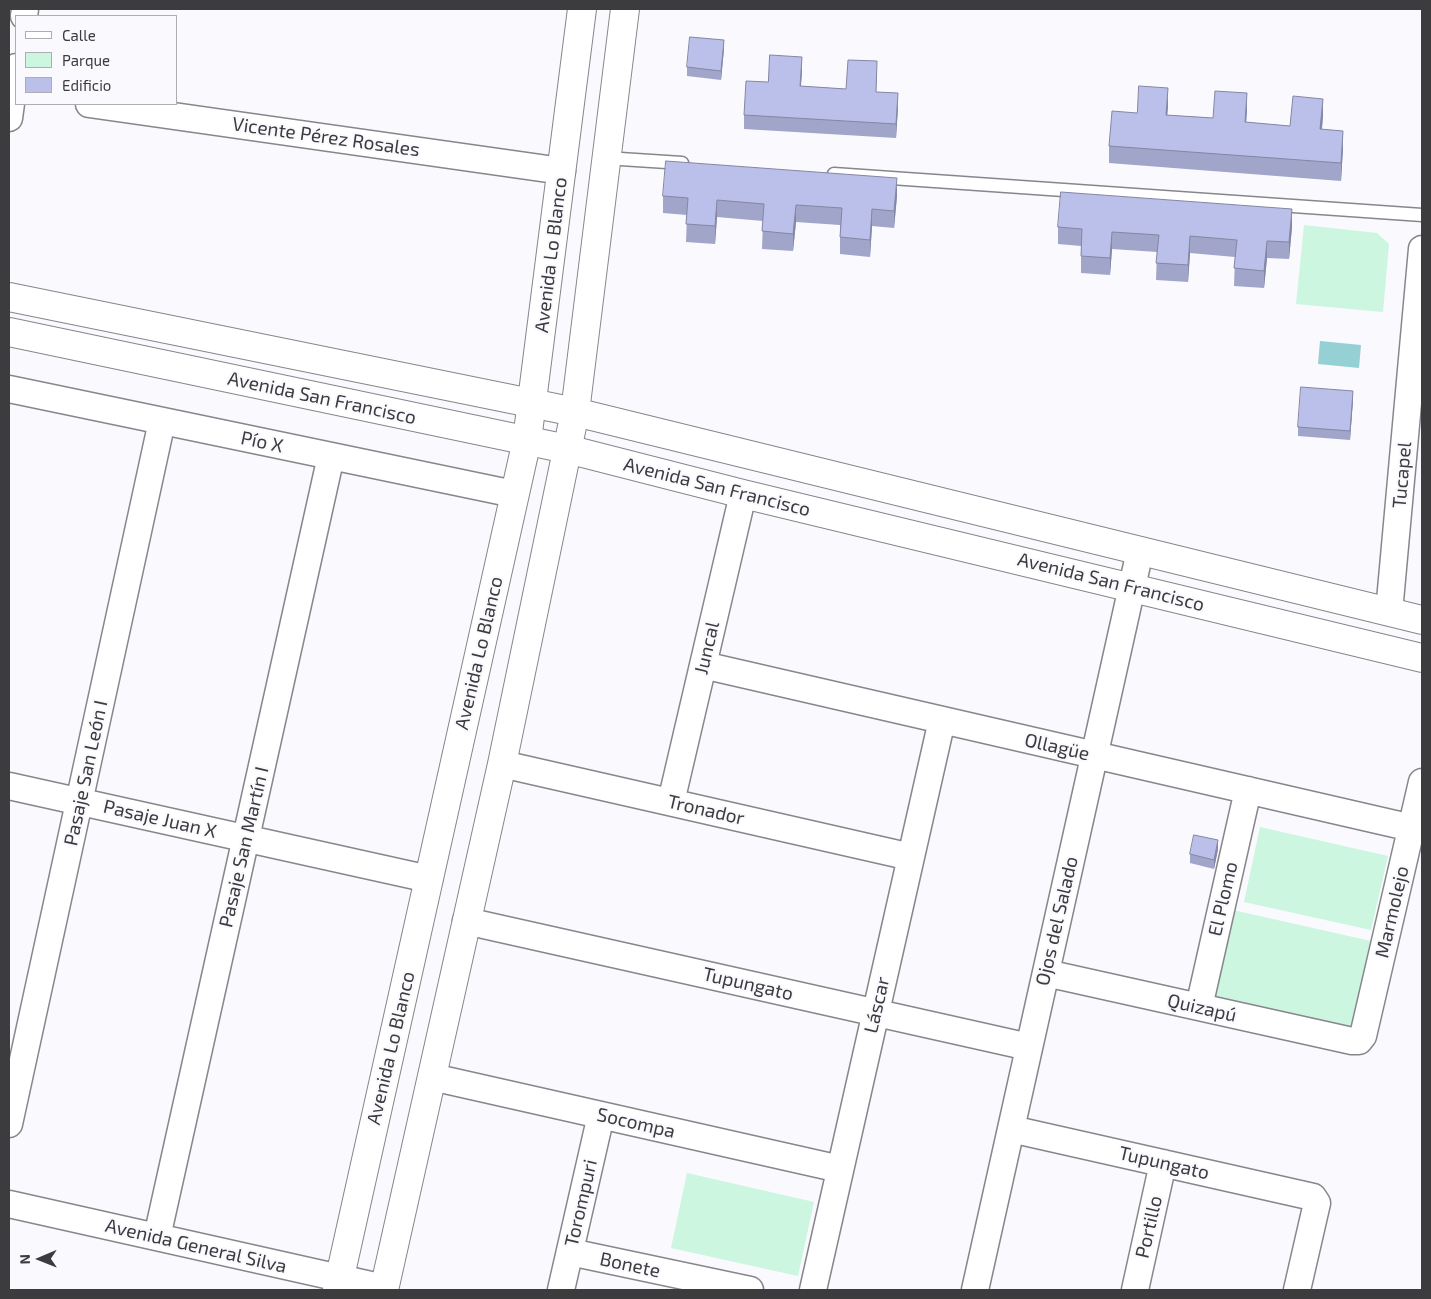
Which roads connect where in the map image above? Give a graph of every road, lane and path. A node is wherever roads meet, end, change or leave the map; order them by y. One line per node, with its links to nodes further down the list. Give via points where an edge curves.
1 (582, 9): 9 (main road, Avenida Lo Blanco)
2 (625, 9): 7 (main road)
3 (15, 74): 4 (street)
4 (12, 93): 6 (street)
5 (96, 105): 9 (street, Vicente Pérez Rosales)
6 (9, 118)
7 (605, 158): 8 (lane); 18 (main road)
8 (694, 164)
9 (562, 171): 17 (main road, Avenida Lo Blanco)
10 (821, 173): 11 (lane)
11 (1422, 215)
12 (1422, 249): 15 (street, Tucapel)
13 (9, 297): 17 (main road, Avenida San Francisco)
14 (9, 332): 20 (main road, Avenida San Francisco)
15 (1417, 362): 27 (street, Tucapel)
16 (9, 389): 19 (street, Pío X)
17 (531, 404): 18 (main road, Avenida San Francisco); 20 (main road, Avenida Lo Blanco)
18 (574, 412): 21 (main road); 25 (main road, Avenida San Francisco)
19 (162, 421): 22 (street, Pío X); 37 (street, Pasaje San León I)
20 (526, 440): 21 (main road, Avenida San Francisco); 23 (main road, Avenida Lo Blanco)
21 (568, 449): 24 (main road, Avenida San Francisco); 33 (main road)
22 (331, 456): 23 (street, Pío X); 40 (street, Pasaje San Martín I)
23 (514, 494): 42 (main road, Avenida Lo Blanco)
24 (743, 494): 26 (main road, Avenida San Francisco); 30 (street, Juncal)
25 (1140, 551): 26 (street, Ojos del Salado); 27 (main road, Avenida San Francisco)
26 (1131, 587): 29 (main road, Avenida San Francisco); 32 (street, Ojos del Salado)
27 (1389, 612): 28 (main road, Avenida San Francisco)
28 (1422, 620)
29 (1422, 658)
30 (703, 665): 31 (street, Ollagüe); 38 (street, Juncal)
31 (942, 720): 32 (street, Ollagüe); 41 (street, Láscar)
32 (1094, 755): 36 (street, Ollagüe); 44 (street, Ojos del Salado)
33 (502, 764): 38 (street, Tronador); 43 (main road)
34 (1422, 782): 39 (street, Marmolejo)
35 (9, 786): 37 (street, Pasaje Juan X)
36 (1248, 790): 39 (street, Ollagüe); 45 (street, El Plomo)
37 (80, 801): 40 (street, Pasaje Juan X); 51 (street, Pasaje San León I)
38 (671, 802): 41 (street, Tronador)
39 (1412, 828): 47 (street, Marmolejo, via 1363,1036)
40 (246, 838): 42 (street, Pasaje Juan X); 56 (street, Pasaje San Martín I)
41 (911, 857): 46 (street, Láscar)
42 (429, 879): 58 (main road, Avenida Lo Blanco)
43 (466, 921): 46 (street, Tupungato); 49 (main road)
44 (1046, 973): 45 (street, Quizapú); 48 (street, Ojos del Salado)
45 (1199, 1007): 47 (street, Quizapú)
46 (876, 1012): 48 (street, Tupungato); 54 (street, Láscar)
47 (1359, 1041)
48 (1029, 1047): 52 (street, Ojos del Salado)
49 (432, 1077): 50 (street, Socompa); 59 (main road)
50 (601, 1115): 54 (street, Socompa); 57 (street, Torompuri)
51 (9, 1124)
52 (1011, 1129): 53 (street, Tupungato); 63 (street, Ojos del Salado)
53 (1163, 1163): 64 (street, Portillo); 65 (street, Tupungato, via 1316,1200)
54 (840, 1169): 62 (street, Láscar)
55 (9, 1204): 56 (street, Avenida General Silva)
56 (157, 1237): 58 (street, Avenida General Silva)
57 (570, 1252): 60 (street, Torompuri); 61 (street, Bonete)
58 (339, 1284): 59 (street, Avenida General Silva)
59 (384, 1289)
60 (562, 1290)
61 (750, 1290)
62 (813, 1290)
63 (975, 1290)
64 (1134, 1290)
65 (1297, 1290)

